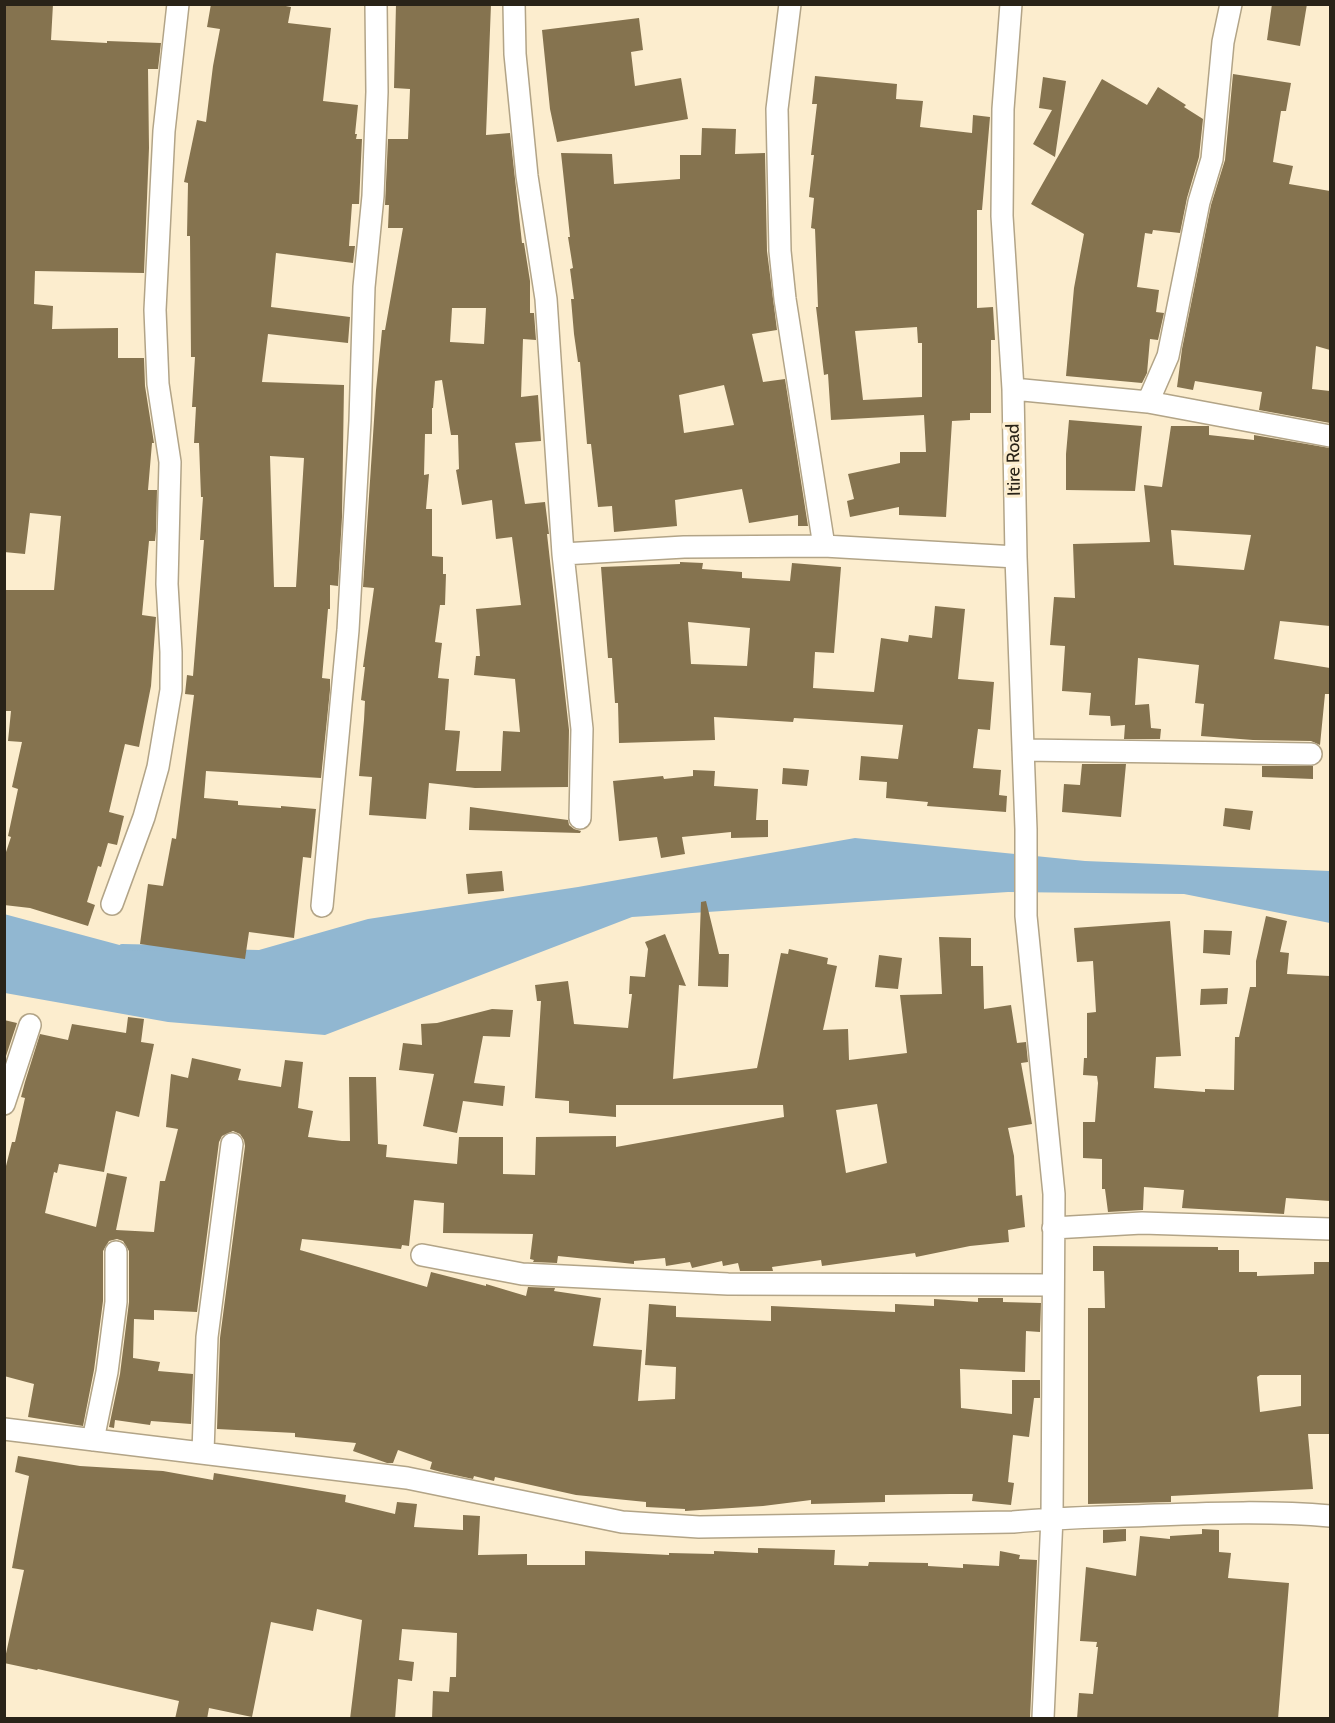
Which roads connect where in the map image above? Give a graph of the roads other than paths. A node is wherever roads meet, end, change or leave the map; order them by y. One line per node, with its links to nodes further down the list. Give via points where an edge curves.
1 (178, 4): 16 (street, via 164,131 155,310 158,384 170,462 167,584 171,690 158,767)
2 (376, 4): 17 (street, via 373,196 364,287 351,587)
3 (514, 4): 11 (street, via 527,176 546,300)
4 (790, 4): 10 (street, via 777,109 780,252 784,299)
5 (1011, 4): 7 (street, Itire Road, via 1003,110 1002,216)
6 (1231, 4): 8 (street, via 1223,42 1212,159 1168,356)
7 (1013, 389): 8 (street); 12 (street, Itire Road)
8 (1148, 402): 9 (street)
9 (1330, 436)
10 (824, 546): 11 (street, via 684,547); 12 (street)
11 (563, 554): 15 (street, via 582,729)
12 (1016, 557): 13 (street, Itire Road)
13 (1023, 750): 14 (street); 21 (street, Itire Road, via 1026,916 1054,1194)
14 (1311, 754)
15 (580, 818)
16 (112, 904)
17 (322, 906)
18 (30, 1024): 19 (street)
19 (4, 1104)
20 (232, 1144): 28 (street, via 207,1336)
21 (1053, 1228): 22 (street, via 1142,1223); 25 (street, Itire Road)
22 (1330, 1229)
23 (116, 1252): 27 (street, via 116,1302)
24 (422, 1256): 25 (street, via 522,1274 728,1284)
25 (1053, 1285): 30 (street, Itire Road)
26 (5, 1431): 27 (street)
27 (93, 1440): 28 (street)
28 (203, 1452): 30 (street, via 407,1478 622,1522 764,1527)
29 (1330, 1516): 30 (street)
30 (1052, 1517): 31 (street, Itire Road)
31 (1043, 1719)

